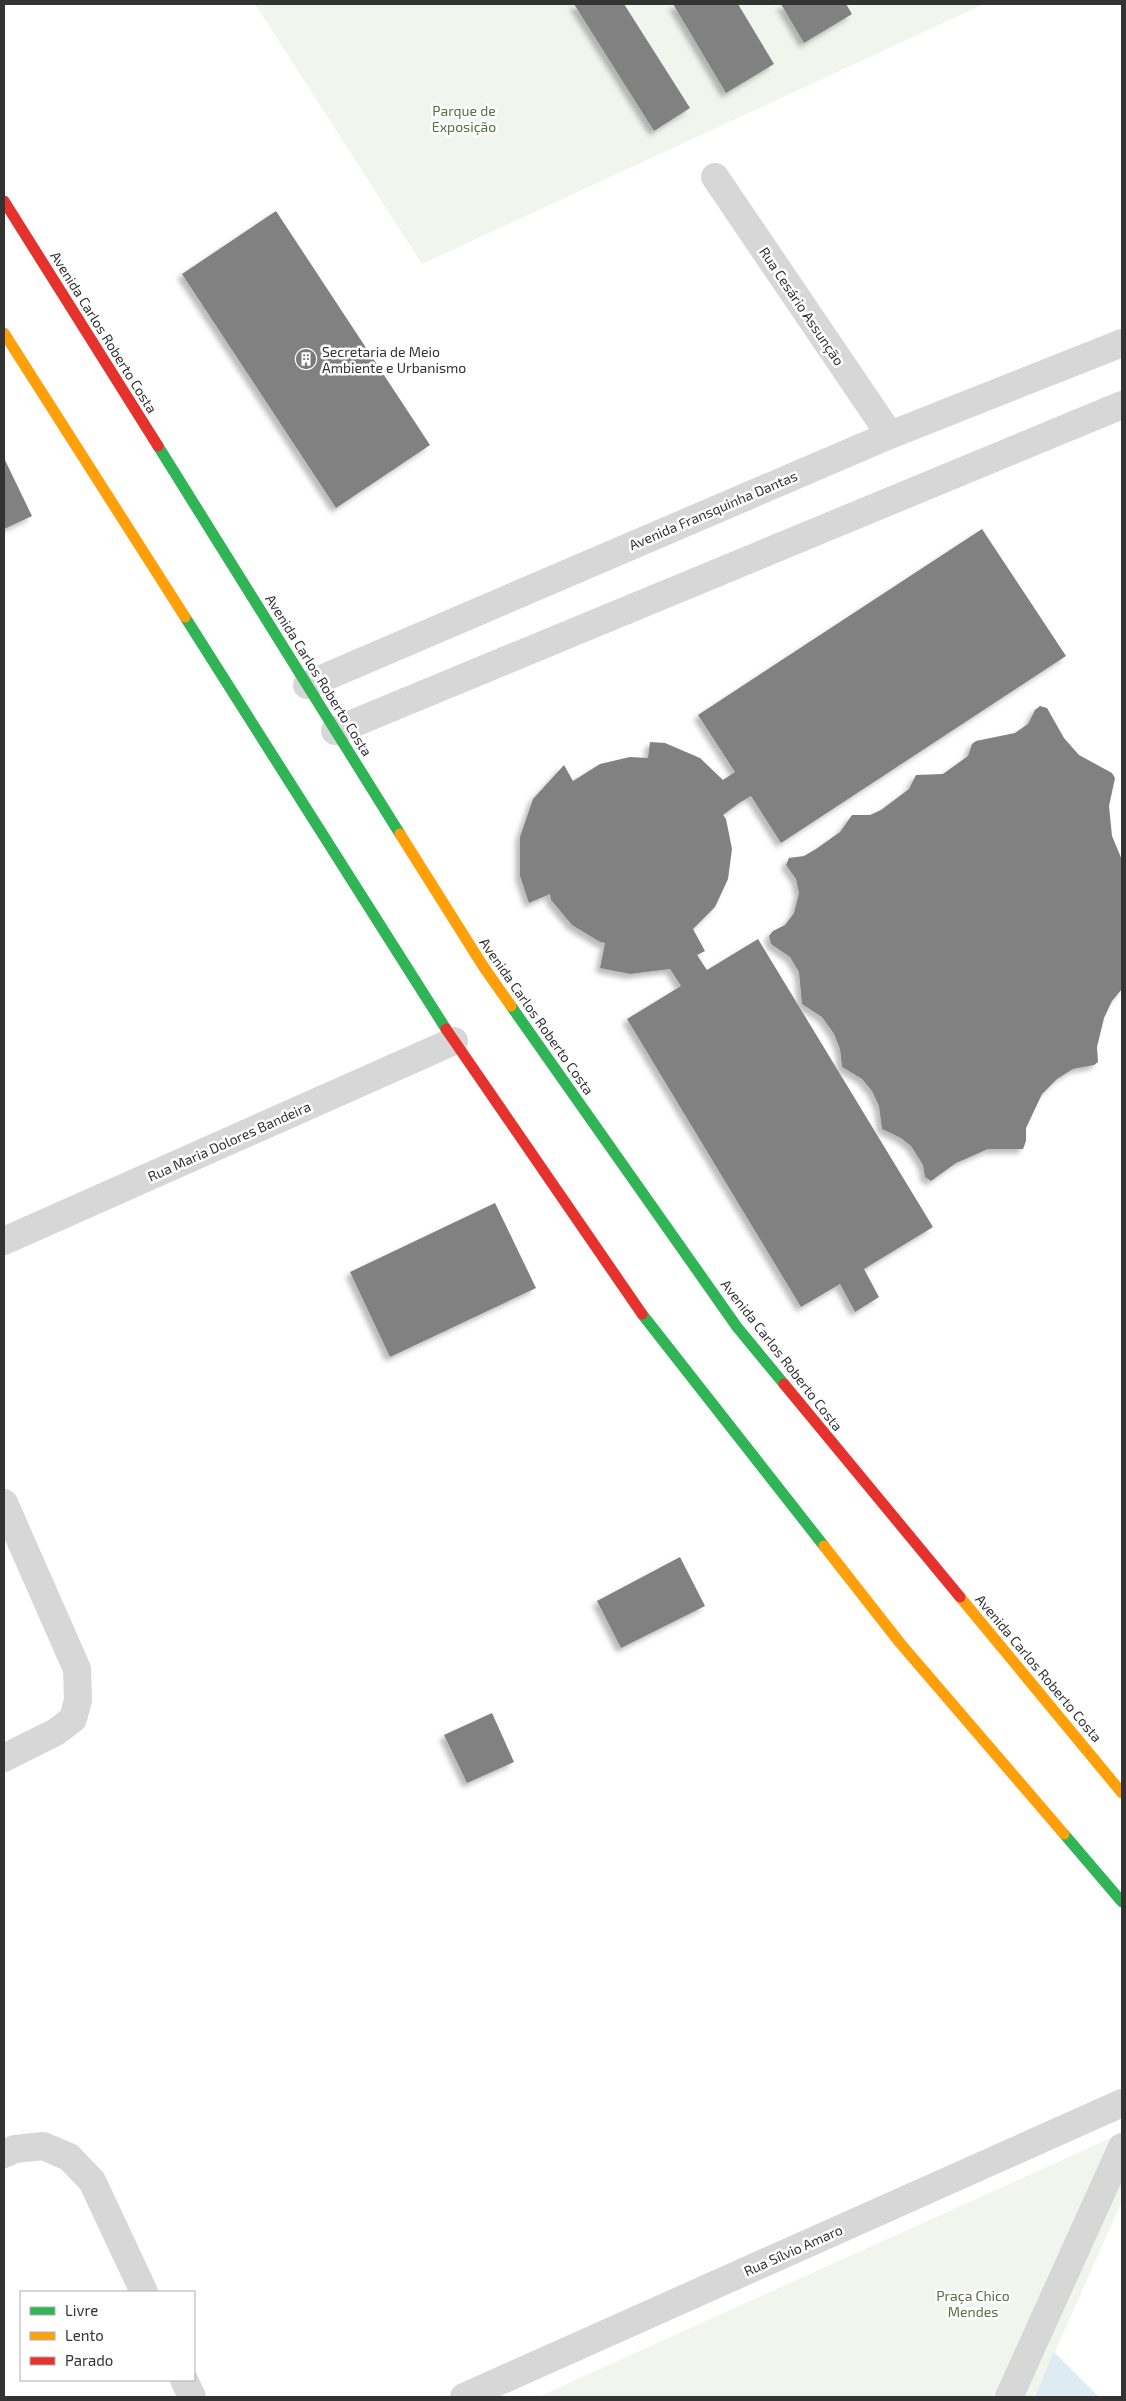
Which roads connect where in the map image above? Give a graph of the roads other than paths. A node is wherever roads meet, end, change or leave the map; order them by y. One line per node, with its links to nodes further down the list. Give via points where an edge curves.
1 (715, 177): 6 (street, Rua Cesário Assunção)
2 (4, 200): 7 (main road, Avenida Carlos Roberto Costa)
3 (4, 333): 9 (main road)
4 (1122, 343): 6 (street, Avenida Fransquinha Dantas)
5 (1122, 406): 8 (street)
6 (890, 435): 7 (street, Avenida Fransquinha Dantas)
7 (307, 685): 8 (main road, Avenida Carlos Roberto Costa)
8 (335, 731): 13 (main road, Avenida Carlos Roberto Costa, via 483,966 737,1327)
9 (454, 1041): 10 (street, Rua Maria Dolores Bandeira); 14 (main road, via 632,1302 900,1643)
10 (4, 1241)
11 (4, 1503): 12 (street, via 77,1669 78,1700 73,1719 56,1732)
12 (4, 1758)
13 (1122, 1793)
14 (1122, 1902)
15 (1122, 2103): 21 (street, Rua Sílvio Amaro)
16 (1122, 2147): 22 (street)
17 (9, 2151): 18 (street, via 44,2146 70,2157 92,2181)
18 (144, 2291)
19 (184, 2381): 20 (street)
20 (192, 2397)
21 (464, 2397)
22 (1010, 2397)

